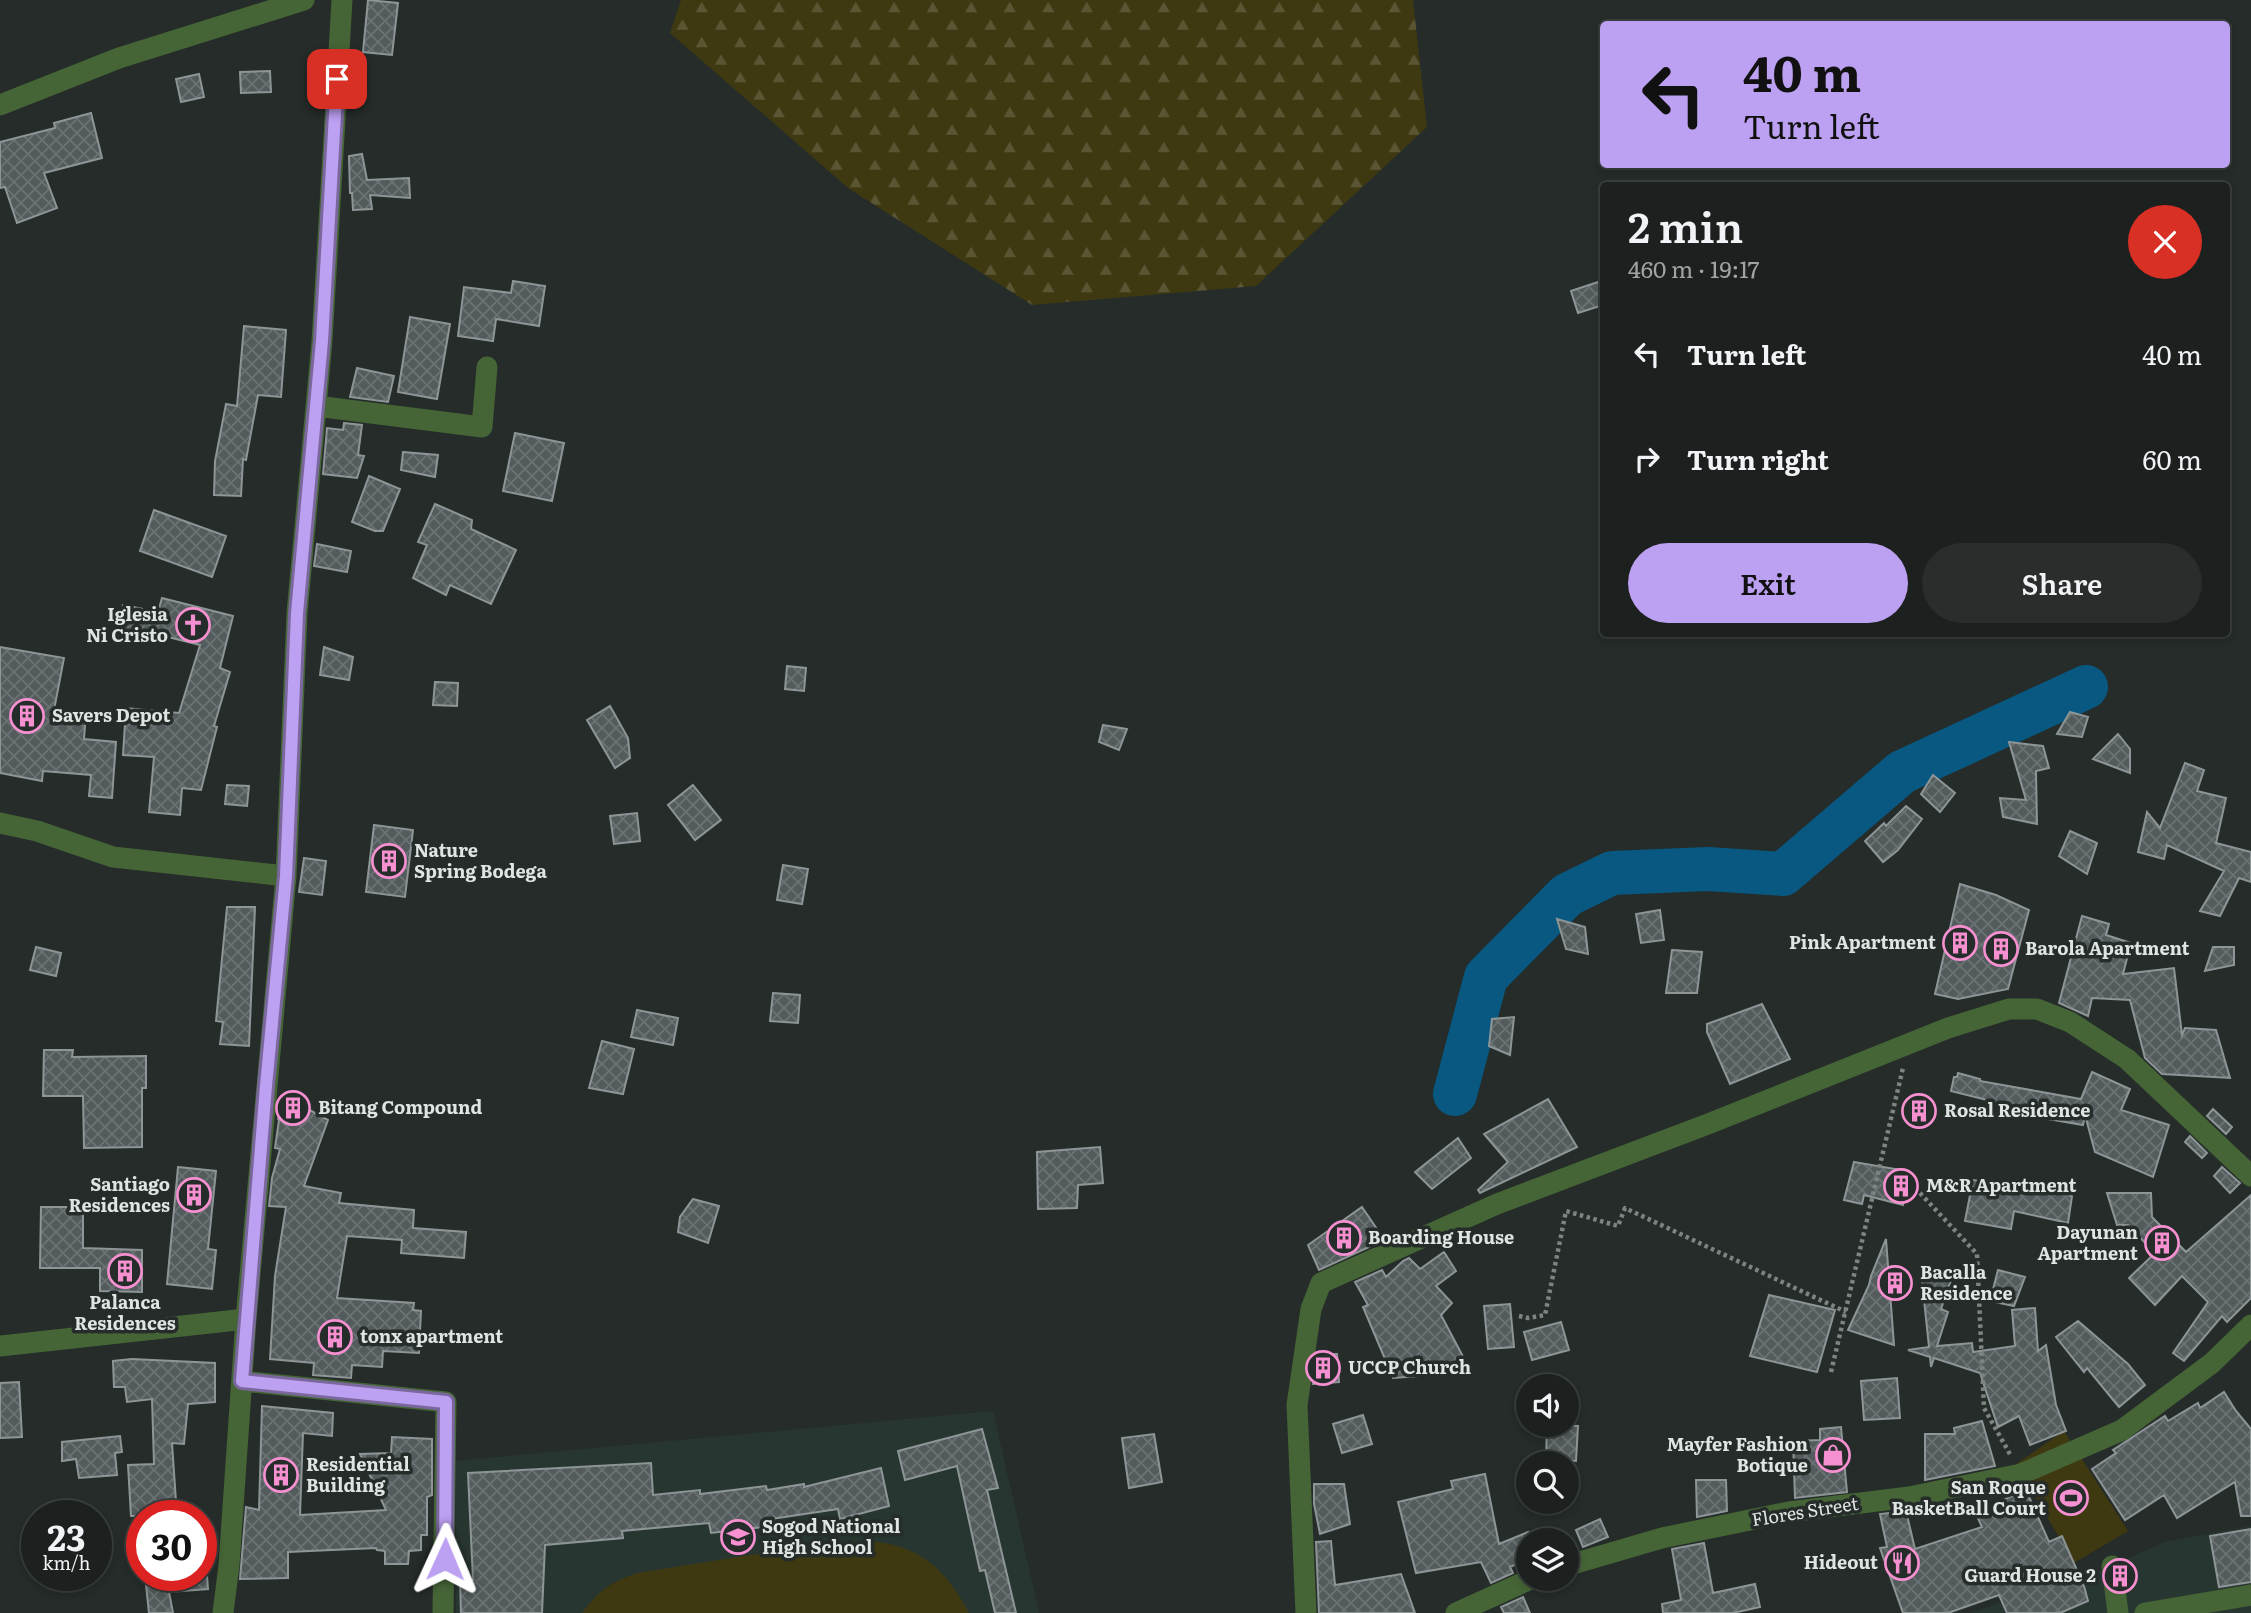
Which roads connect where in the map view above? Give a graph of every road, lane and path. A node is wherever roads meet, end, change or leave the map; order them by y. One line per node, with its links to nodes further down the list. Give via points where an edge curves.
1 (304, 0): 3 (street, via 118,58)
2 (342, 0): 5 (street)
3 (0, 105)
4 (488, 367): 5 (street, via 482,428)
5 (316, 406): 7 (street, via 297,613)
6 (0, 823): 7 (street, via 113,857)
7 (286, 876): 13 (street)
8 (1909, 1044): 9 (street, via 2008,1009 2037,1009 2070,1022 2127,1059); 11 (path); 25 (street, via 1497,1205 1321,1283 1311,1310 1297,1405)
9 (2251, 1176)
10 (1920, 1193): 18 (path, via 1977,1254 1984,1408)
11 (1846, 1312): 12 (path, via 1625,1208 1618,1226 1566,1211 1545,1315); 16 (path)
12 (1519, 1316)
13 (246, 1319): 15 (street); 17 (street)
14 (2251, 1325): 19 (street, Flores Street, via 2212,1363 2122,1430 2021,1474 1909,1497 1789,1512 1661,1538)
15 (0, 1346)
16 (1832, 1372)
17 (242, 1381): 23 (street); 24 (street, via 446,1402)
18 (2016, 1466)
19 (1579, 1562)
20 (2112, 1566): 27 (street)
21 (1516, 1586): 26 (street)
22 (2251, 1595): 28 (street)
23 (223, 1613)
24 (443, 1613)
25 (1306, 1613)
26 (1456, 1613)
27 (2118, 1613)
28 (2145, 1613)

